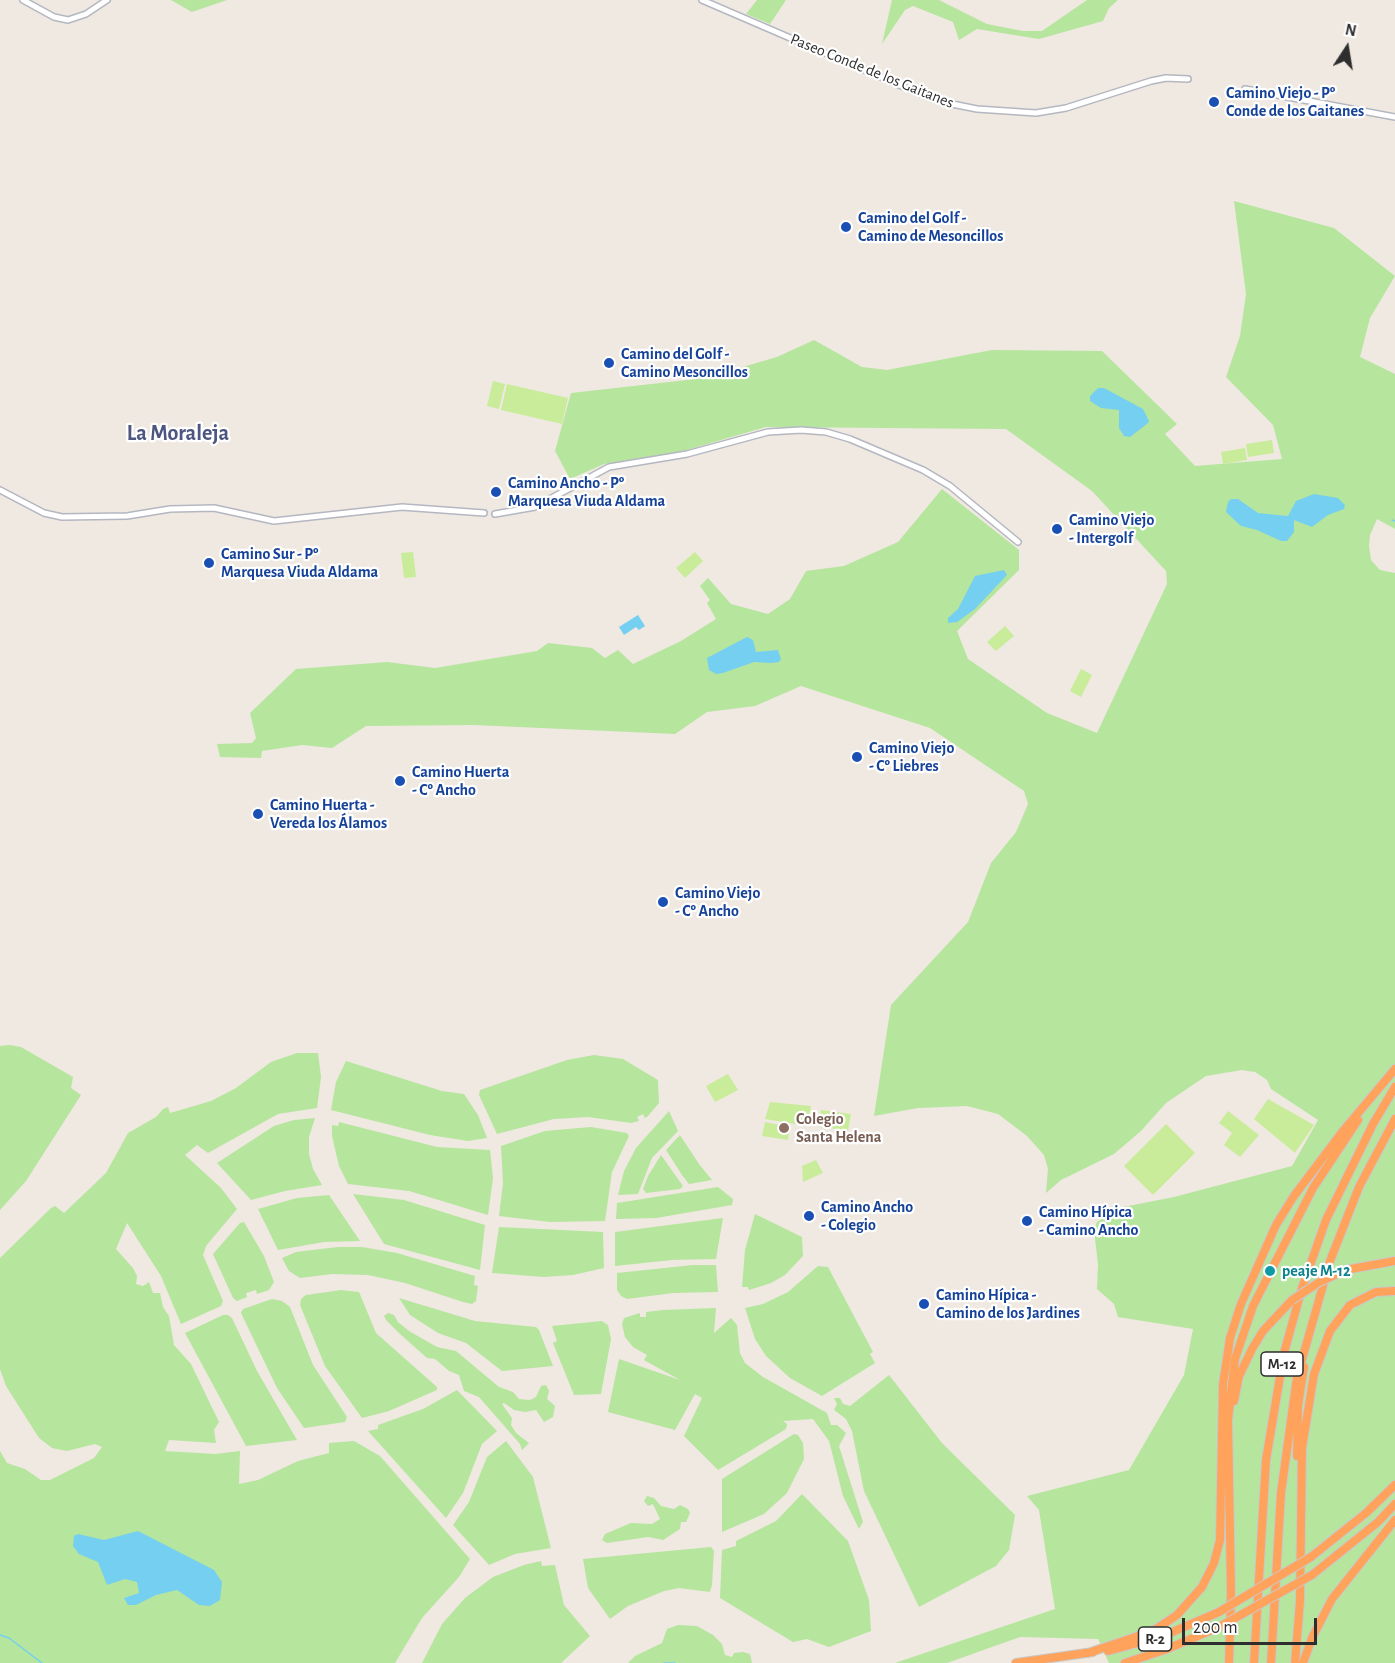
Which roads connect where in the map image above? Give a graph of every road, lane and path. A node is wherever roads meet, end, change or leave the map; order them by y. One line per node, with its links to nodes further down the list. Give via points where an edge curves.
1 (23, 0): 2 (street, via 56,18 68,20 86,14)
2 (106, 0)
3 (702, 0): 4 (street, Paseo Conde de los Gaitanes, via 913,91 977,109 1036,113 1066,108 1151,81)
4 (1188, 79)
5 (1245, 89): 6 (street)
6 (1395, 117)
7 (0, 490): 8 (street, via 44,513 62,517 214,508 274,521 402,507)
8 (484, 513)
9 (495, 514): 10 (street, via 535,507 609,467 687,454 768,432 801,430 850,439 923,470 950,486)
10 (1018, 542)
11 (1395, 1069): 13 (highway)
12 (1395, 1086): 27 (highway, M-12, via 1326,1221 1284,1353 1266,1460)
13 (1380, 1087): 18 (highway, via 1313,1188 1240,1337 1230,1385); 23 (highway, via 1294,1196 1276,1225 1241,1304 1222,1384 1220,1540 1202,1587 1177,1615 1153,1631)
14 (1395, 1119): 16 (highway, M-12, via 1359,1187)
15 (1395, 1261): 18 (highway, bridge, via 1345,1270 1318,1283 1292,1300 1263,1331 1239,1376)
16 (1321, 1289): 22 (highway, via 1298,1406); 28 (highway, M-12, via 1304,1345 1289,1418)
17 (1395, 1291): 22 (highway, via 1376,1292 1350,1305 1335,1323 1321,1352 1304,1430)
18 (1229, 1461): 26 (highway)
19 (1395, 1485): 23 (highway, R-2, bridge, via 1311,1557 1219,1612 1163,1636 1120,1649)
20 (1395, 1504): 25 (highway, R-2, bridge, via 1312,1575 1220,1627)
21 (1395, 1521): 30 (highway, via 1332,1599)
22 (1300, 1548): 29 (highway)
23 (1088, 1653): 24 (highway, R-2)
24 (1016, 1663)
25 (1125, 1663)
26 (1228, 1663)
27 (1254, 1663)
28 (1271, 1663)
29 (1295, 1663)
30 (1303, 1663)

